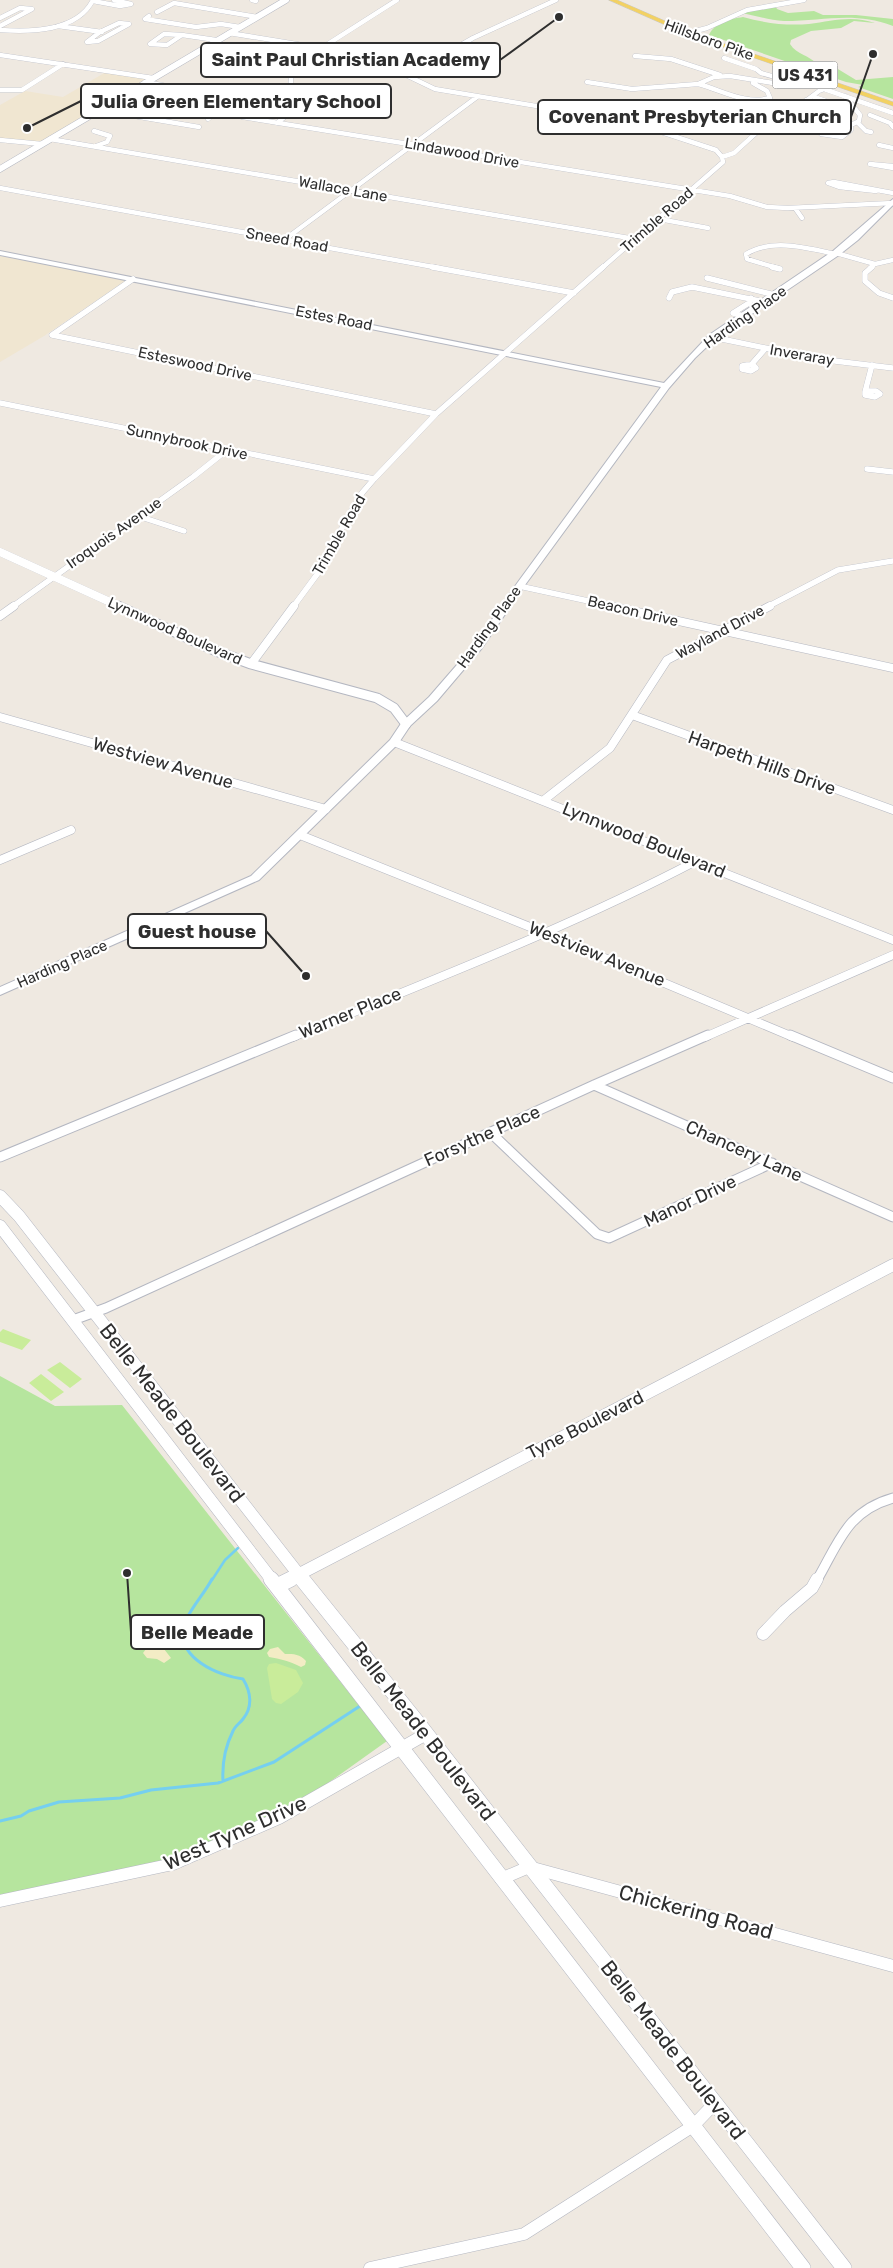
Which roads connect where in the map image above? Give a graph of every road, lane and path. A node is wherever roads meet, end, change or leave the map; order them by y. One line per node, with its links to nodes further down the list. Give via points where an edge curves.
1 (114, 0): 8 (street, via 131,4 120,6)
2 (286, 0): 13 (street)
3 (397, 0): 25 (street)
4 (556, 0): 28 (street, via 473,38)
5 (612, 0): 20 (main road, Hillsboro Pike / US 431)
6 (784, 0): 20 (street, via 742,9)
7 (804, 0): 20 (street, via 747,10 707,28)
8 (93, 1): 15 (street); 16 (street, via 87,10)
9 (172, 4): 10 (street); 11 (street)
10 (196, 8): 13 (street)
11 (157, 12)
12 (149, 16): 18 (street, via 145,19 196,27 221,24)
13 (256, 17): 18 (street)
14 (0, 18): 17 (street, via 20,8 32,9)
15 (54, 25): 16 (street); 17 (street, via 40,29)
16 (60, 26): 17 (street, via 40,32); 19 (street)
17 (0, 27)
18 (240, 27): 21 (street)
19 (100, 32): 22 (street); 22 (street, via 88,42); 22 (street, via 119,23 129,24)
20 (686, 32): 31 (main road, Hillsboro Pike / US 431)
21 (229, 33): 24 (street); 25 (street)
22 (112, 34)
23 (182, 35): 23 (street, via 166,46 150,44 164,34); 24 (street)
24 (216, 40): 33 (street)
25 (320, 48): 45 (street, via 364,55 435,89); 57 (street, via 298,63 291,73 289,82 297,101 291,112)
26 (0, 55): 30 (street)
27 (635, 56): 32 (street, via 671,59)
28 (438, 58)
29 (724, 58): 35 (street)
30 (63, 64): 33 (street); 42 (street, via 22,90)
31 (802, 74): 35 (street); 39 (main road, Hillsboro Pike / US 431)
32 (723, 76): 34 (street); 38 (street)
33 (153, 78): 36 (street)
34 (755, 81): 35 (street); 38 (street, via 754,85 767,91 770,98 745,100)
35 (787, 81): 40 (street)
36 (145, 82): 49 (street); 55 (street, via 189,90 168,101 217,112)
37 (587, 82): 38 (street, via 632,89)
38 (698, 84)
39 (835, 85): 41 (street); 47 (main road, Hillsboro Pike / US 431)
40 (807, 86)
41 (824, 89): 43 (street); 44 (street)
42 (0, 90)
43 (812, 96): 46 (street); 46 (street, via 824,99 833,111 820,103)
44 (845, 96): 50 (street); 56 (street, via 860,115)
45 (477, 97): 61 (street, via 608,118); 67 (street)
46 (806, 100): 48 (street)
47 (893, 104)
48 (799, 106): 52 (street); 56 (street, via 821,123 820,132 825,136 848,135 850,125)
49 (98, 110): 59 (street); 64 (street)
50 (893, 113)
51 (676, 114): 61 (street)
52 (788, 114): 52 (street, via 774,126 774,129 796,132 798,126)
53 (870, 115): 60 (street)
54 (242, 117): 57 (street, Lindawood Drive)
55 (208, 119)
56 (857, 122): 63 (street)
57 (277, 123): 67 (street, Lindawood Drive)
58 (766, 124): 71 (street, via 734,153)
59 (199, 127)
60 (893, 127)
61 (649, 128): 71 (street, via 716,150)
62 (94, 131): 69 (street, via 110,136 107,142)
63 (871, 132)
64 (50, 139): 66 (street); 69 (street, Wallace Lane)
65 (0, 140): 66 (street)
66 (42, 144): 72 (street)
67 (414, 144): 74 (street); 75 (street, Lindawood Drive)
68 (879, 145): 70 (street)
69 (96, 146): 74 (street, Wallace Lane)
70 (893, 148)
71 (722, 157): 75 (street, Trimble Road, via 724,162)
72 (0, 169)
73 (0, 188): 83 (street, Sneed Road)
74 (352, 190): 83 (street); 84 (street, Wallace Lane)
75 (691, 190): 79 (street, via 767,206); 81 (street, Trimble Road)
76 (876, 191): 76 (street, via 838,187 828,183 834,182); 77 (street)
77 (893, 193)
78 (893, 202): 79 (street); 86 (main road, Harding Place)
79 (795, 208): 80 (street)
80 (802, 218)
81 (658, 219): 82 (street); 84 (street, Trimble Road)
82 (708, 228)
83 (284, 240): 93 (street, Sneed Road)
84 (635, 240): 93 (street, Trimble Road)
85 (0, 253): 91 (main road, Estes Road)
86 (835, 254): 88 (street); 89 (street, via 769,247 746,254 751,262); 94 (main road, Harding Place)
87 (893, 260): 88 (street)
88 (875, 264): 97 (street, via 865,273 865,281)
89 (780, 269)
90 (707, 278): 92 (street)
91 (134, 279): 102 (main road, Estes Road); 109 (street, Esteswood Drive, via 52,335)
92 (751, 289): 94 (street)
93 (574, 293): 102 (street, Trimble Road)
94 (775, 295): 98 (main road, Harding Place)
95 (669, 298): 96 (street, via 672,292 686,287)
96 (751, 298): 98 (street); 99 (street, via 733,314)
97 (893, 298)
98 (765, 302): 99 (main road, Harding Place)
99 (743, 316): 100 (main road, Harding Place)
100 (712, 338): 101 (street, Inveraray); 106 (main road, Harding Place)
101 (765, 349): 103 (street); 104 (street, Inveraray)
102 (506, 353): 106 (main road, Estes Road); 109 (street, Trimble Road)
103 (751, 365)
104 (872, 366): 105 (street, Inveraray); 107 (street)
105 (893, 368)
106 (666, 386): 119 (main road, Harding Place)
107 (865, 392)
108 (0, 403): 110 (street, Sunnybrook Drive)
109 (436, 414): 113 (street, Trimble Road)
110 (227, 450): 113 (street, Sunnybrook Drive); 114 (street, Iroquois Avenue)
111 (867, 469): 112 (street)
112 (893, 472)
113 (374, 479): 122 (street, Trimble Road, via 345,522 324,565)
114 (138, 516): 115 (street); 118 (street, Iroquois Avenue)
115 (184, 531)
116 (0, 552): 118 (street, Lynnwood Boulevard)
117 (893, 561): 121 (street, Wayland Drive, via 838,570)
118 (53, 576): 120 (street, Iroquois Avenue); 122 (street, Lynnwood Boulevard)
119 (520, 586): 121 (street, Beacon Drive); 126 (main road, Harding Place, via 479,646 433,699)
120 (0, 616)
121 (721, 631): 123 (street, Beacon Drive); 124 (street, Wayland Drive, via 667,660)
122 (251, 664): 126 (street, Lynnwood Boulevard, via 371,695 394,708)
123 (893, 668)
124 (632, 715): 128 (street, Wayland Drive, via 610,748); 130 (street, Harpeth Hills Drive)
125 (0, 717): 129 (street, Westview Avenue)
126 (406, 724): 127 (main road, Harding Place)
127 (394, 742): 128 (street, Lynnwood Boulevard); 129 (main road, Harding Place)
128 (544, 800): 134 (street, Lynnwood Boulevard)
129 (326, 810): 132 (main road, Harding Place)
130 (893, 810)
131 (71, 830): 133 (street)
132 (300, 835): 135 (street, Westview Avenue); 138 (main road, Harding Place, via 255,878)
133 (0, 860)
134 (696, 861): 135 (street, Warner Place); 136 (street, Lynnwood Boulevard)
135 (545, 933): 139 (street, Westview Avenue); 143 (street, Warner Place)
136 (893, 940)
137 (893, 955): 139 (street, Forsythe Place)
138 (0, 991)
139 (749, 1017): 140 (street, Westview Avenue); 141 (street, Forsythe Place)
140 (893, 1078)
141 (594, 1085): 142 (street, Forsythe Place); 144 (street, Chancery Lane)
142 (491, 1133): 144 (street, Manor Drive, via 597,1234 608,1238); 149 (street, Forsythe Place)
143 (0, 1156)
144 (772, 1163): 146 (street, Chancery Lane)
145 (0, 1196): 149 (street, Belle Meade Boulevard)
146 (893, 1217)
147 (0, 1226): 150 (street, Belle Meade Boulevard)
148 (893, 1265): 152 (street, Tyne Boulevard)
149 (94, 1312): 150 (street, Forsythe Place); 152 (street, Belle Meade Boulevard)
150 (73, 1320): 153 (street, Belle Meade Boulevard)
151 (893, 1498): 154 (street, via 876,1503 851,1521 812,1588)
152 (298, 1573): 153 (street, Tyne Boulevard); 155 (street, Belle Meade Boulevard)
153 (277, 1586): 156 (street, Belle Meade Boulevard)
154 (762, 1634)
155 (426, 1734): 156 (street, West Tyne Drive); 157 (street, Belle Meade Boulevard)
156 (401, 1748): 158 (street, Belle Meade Boulevard); 159 (street, West Tyne Drive, via 279,1818 173,1864)
157 (529, 1867): 158 (street); 160 (street, Chickering Road); 161 (street, Belle Meade Boulevard)
158 (501, 1879): 162 (street, Belle Meade Boulevard)
159 (0, 1901)
160 (893, 1966)
161 (715, 2103): 162 (street); 165 (street, Belle Meade Boulevard)
162 (693, 2126): 163 (street, via 524,2234); 164 (street, Belle Meade Boulevard)
163 (370, 2268)
164 (804, 2268)
165 (844, 2268)

